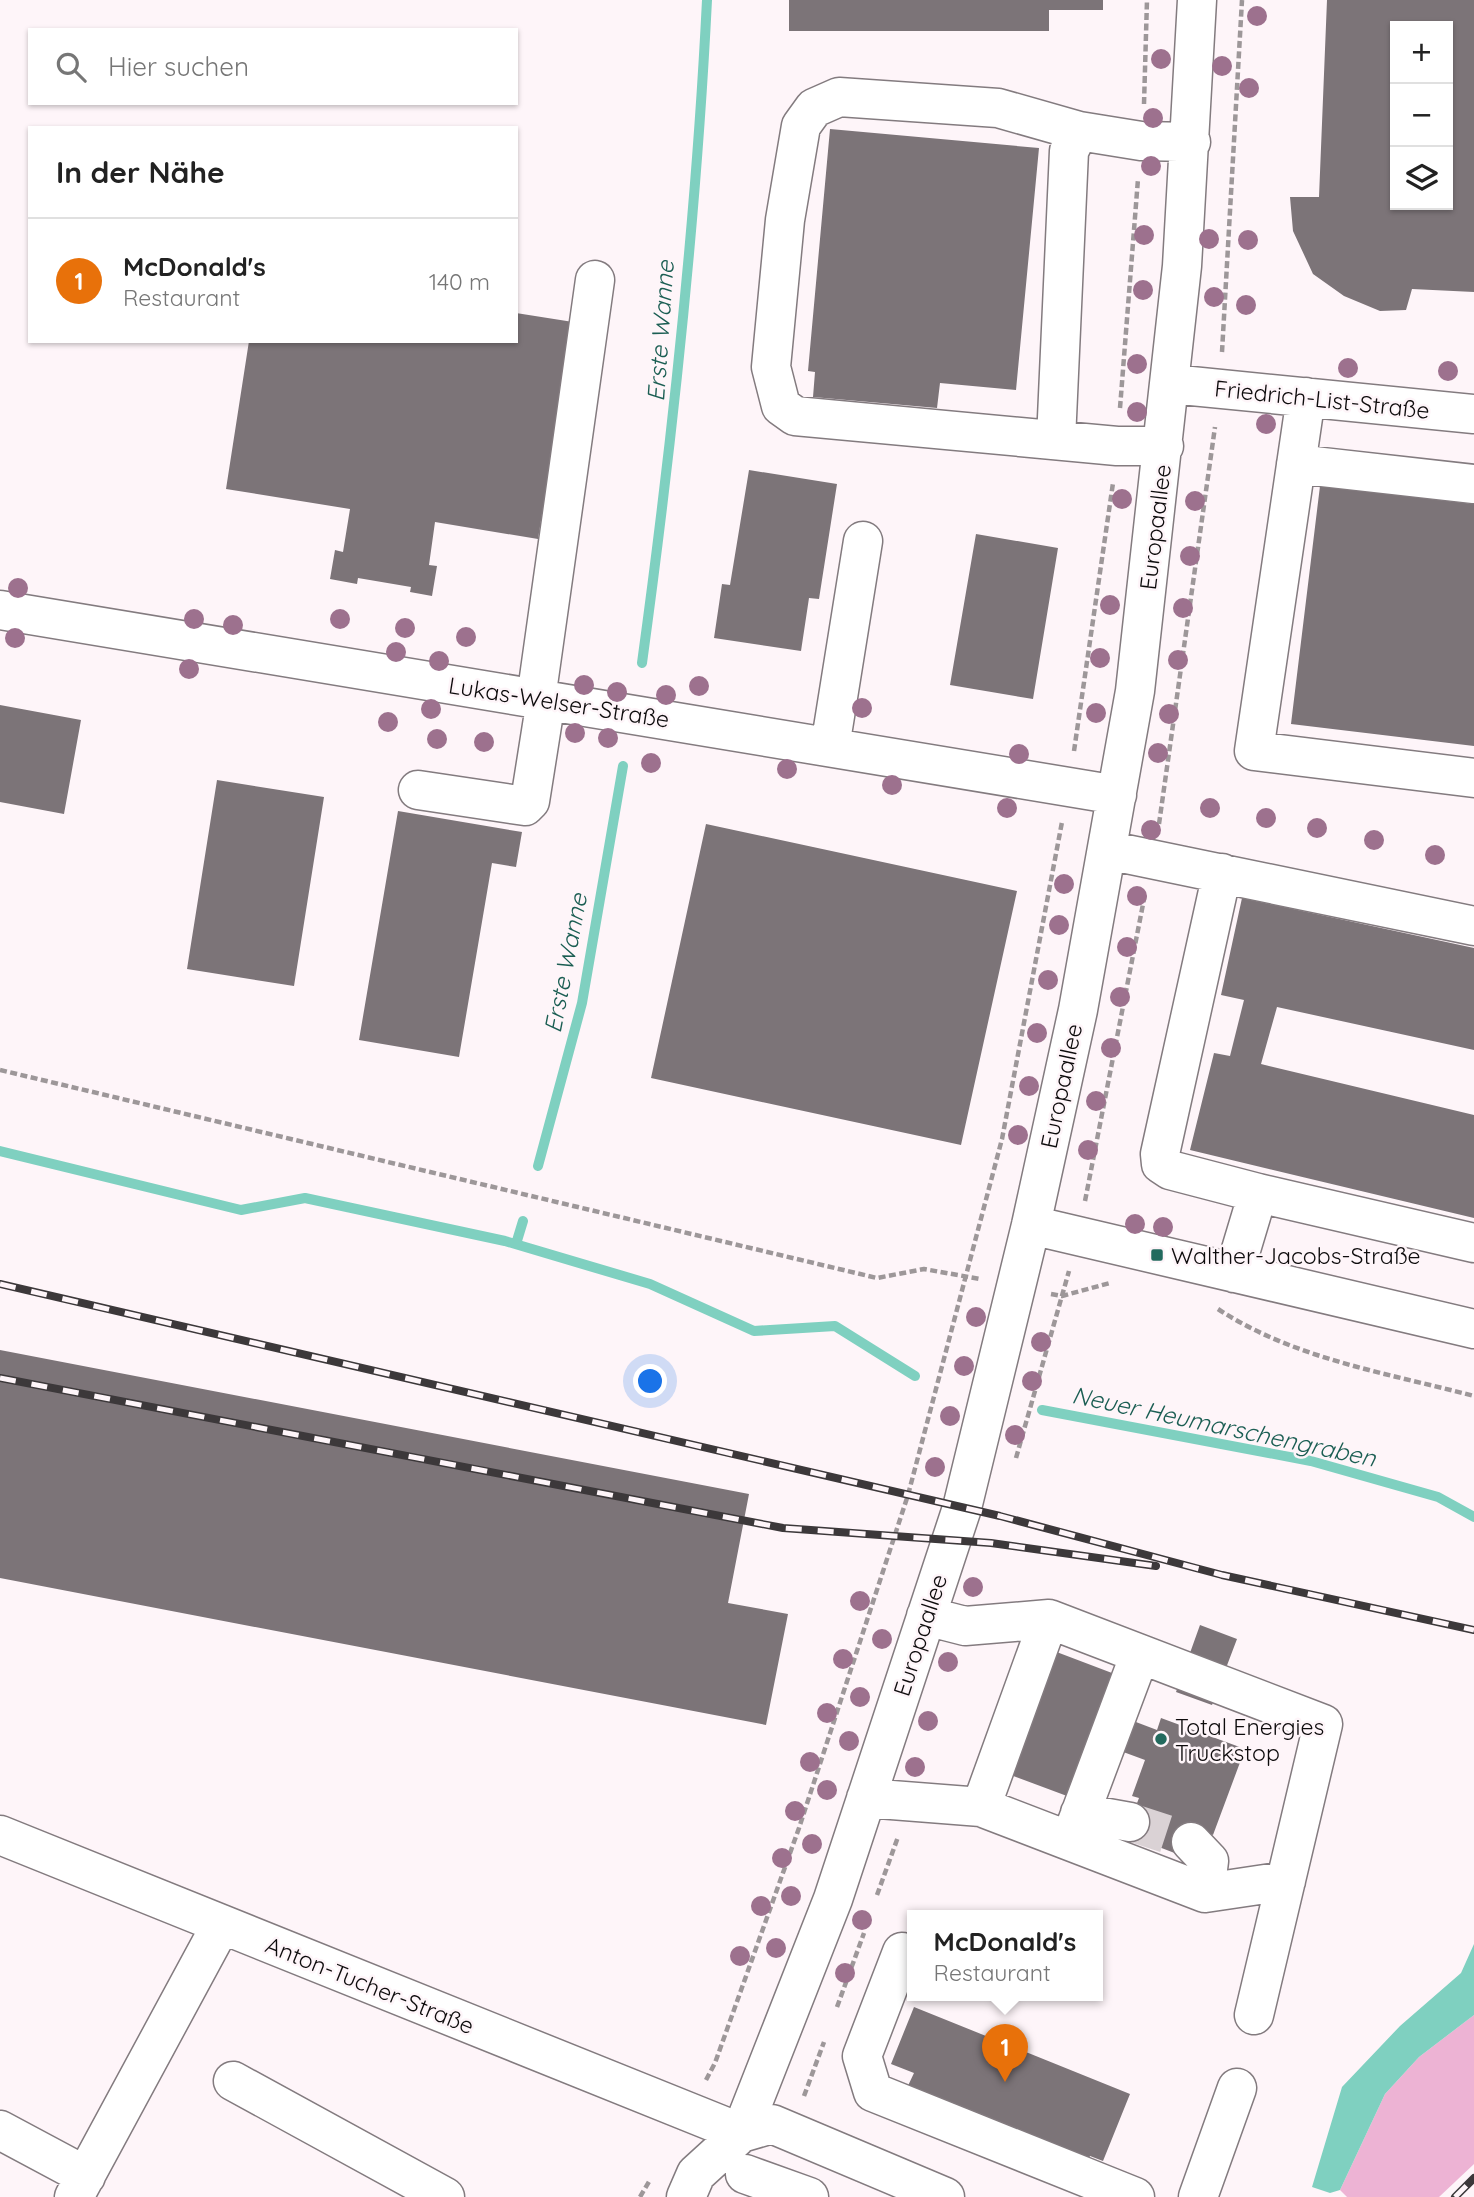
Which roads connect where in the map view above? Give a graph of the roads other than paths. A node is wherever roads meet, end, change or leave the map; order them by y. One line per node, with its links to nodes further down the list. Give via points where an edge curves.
1 (1197, 0): 3 (street, Europaallee)
2 (1079, 131): 3 (street, via 1141,141); 8 (street, via 1069,151); 8 (street, via 998,108 839,97 814,108 801,126 785,220 771,367 781,406 795,416)
3 (1191, 142): 5 (street, Europaallee)
4 (595, 280): 14 (street)
5 (1171, 384): 6 (street, Friedrich-List-Straße); 9 (street, Europaallee)
6 (1306, 397): 7 (street, Friedrich-List-Straße); 10 (street)
7 (1474, 414)
8 (1056, 440): 9 (street)
9 (1164, 446): 18 (street, Europaallee, via 1135,691)
10 (1296, 464): 11 (street); 16 (street, via 1254,751)
11 (1474, 484)
12 (863, 541): 15 (street)
13 (0, 610): 14 (street, Lukas-Welser-Straße)
14 (541, 699): 15 (street, Lukas-Welser-Straße); 17 (street, via 530,801 525,806)
15 (830, 747): 18 (street, Lukas-Welser-Straße)
16 (1474, 778)
17 (418, 790)
18 (1117, 795): 19 (street, Europaallee)
19 (1107, 850): 20 (street); 23 (street, Europaallee)
20 (1222, 873): 21 (street); 22 (street, via 1161,1164)
21 (1474, 926)
22 (1258, 1193): 24 (street); 25 (street)
23 (1031, 1224): 25 (street); 27 (street, Europaallee, via 962,1508)
24 (1474, 1243)
25 (1234, 1273): 26 (street)
26 (1474, 1328)
27 (926, 1616): 28 (street, via 965,1626); 30 (street, Europaallee)
28 (1049, 1619): 29 (street); 31 (street)
29 (1140, 1654): 33 (street); 36 (street, via 1323,1724)
30 (866, 1798): 31 (street); 44 (street, Europaallee, via 795,2001)
31 (981, 1807): 33 (street)
32 (1130, 1822): 33 (street)
33 (1075, 1827): 37 (street)
34 (0, 1835): 38 (street, Anton-Tucher-Straße)
35 (1191, 1842): 37 (street, via 1209,1860)
36 (1286, 1881): 37 (street); 40 (street)
37 (1205, 1893)
38 (221, 1925): 44 (street, Anton-Tucher-Straße); 46 (street)
39 (902, 1952): 51 (street, via 862,2056 873,2092)
40 (1254, 2015)
41 (233, 2081): 47 (street)
42 (1237, 2088): 52 (street)
43 (0, 2130): 46 (street)
44 (741, 2133): 45 (street, Europaallee); 48 (street, Europaallee, via 696,2174); 50 (street, via 772,2124)
45 (741, 2185): 49 (street)
46 (80, 2186)
47 (445, 2197)
48 (686, 2197)
49 (809, 2197)
50 (946, 2197)
51 (1135, 2197)
52 (1198, 2197)

